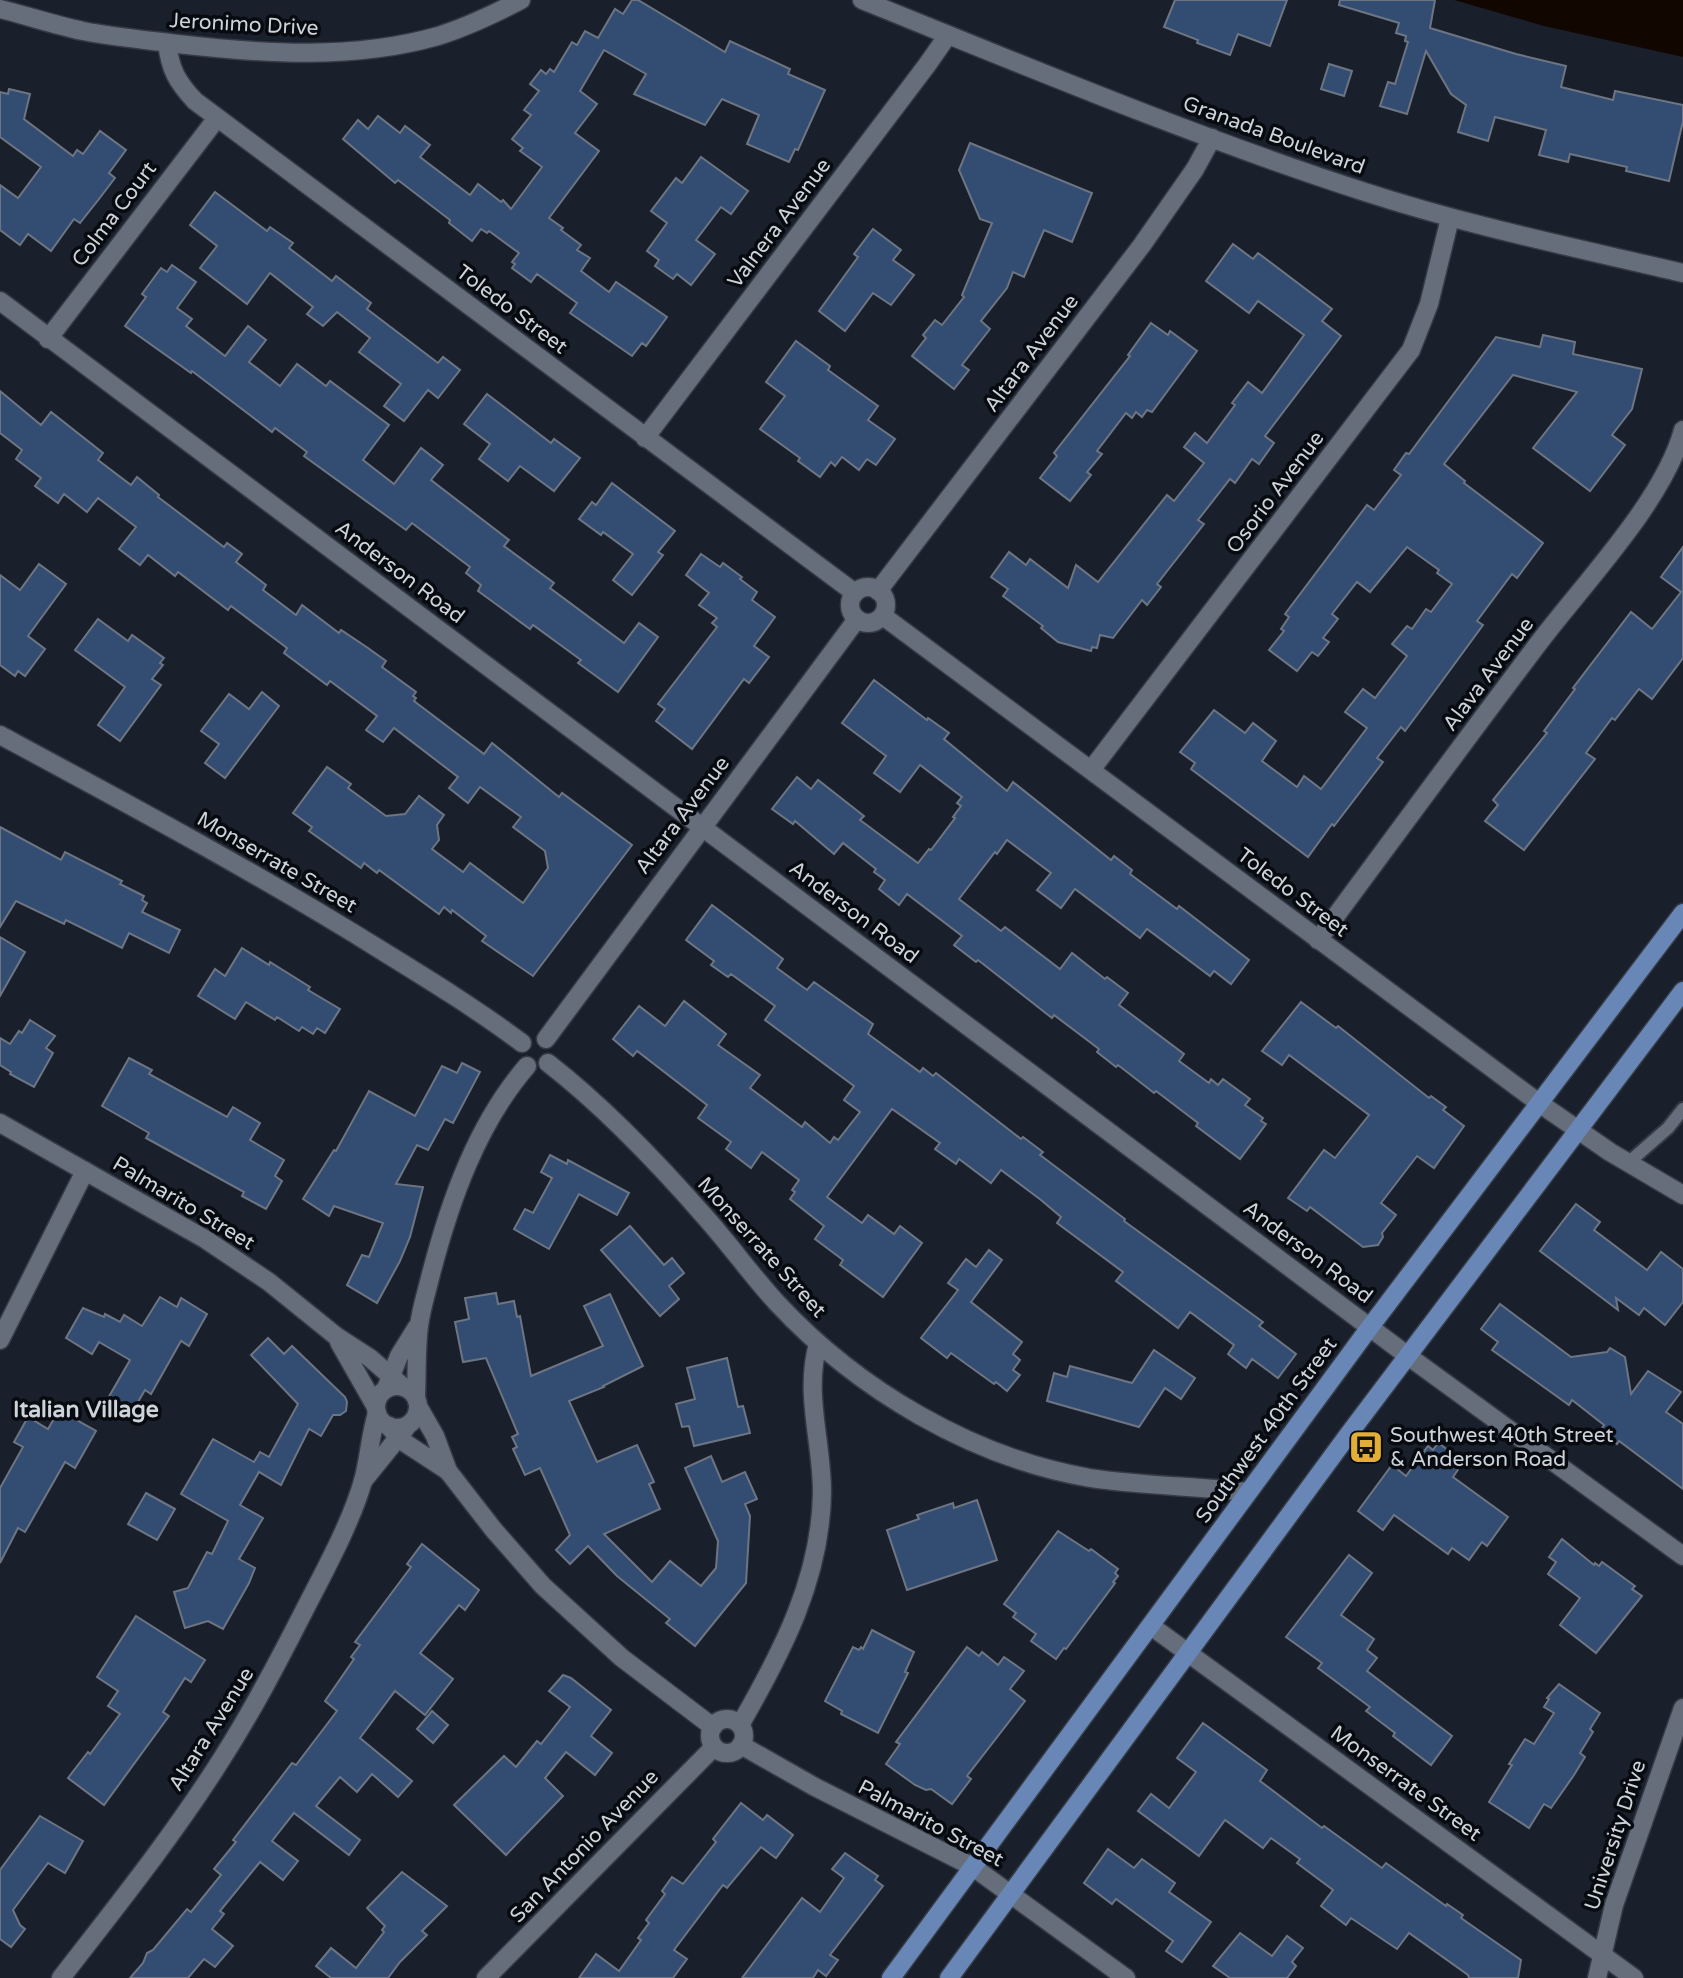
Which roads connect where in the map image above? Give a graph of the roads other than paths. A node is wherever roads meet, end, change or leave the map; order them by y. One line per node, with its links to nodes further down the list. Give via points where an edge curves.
1 (521, 0): 5 (street, Jeronimo Drive, via 438,36 365,50 272,52)
2 (862, 0): 4 (street, Granada Boulevard)
3 (0, 9): 5 (street, Jeronimo Drive, via 82,31)
4 (948, 35): 7 (street, Granada Boulevard); 13 (street, Valnera Avenue)
5 (167, 43): 6 (street, Toledo Street, via 170,65 181,86)
6 (217, 118): 11 (street, Colma Court); 13 (street, Toledo Street)
7 (1212, 138): 8 (street, Granada Boulevard); 14 (street, Altara Avenue, via 1142,245)
8 (1450, 218): 9 (street, Granada Boulevard); 19 (street, Osorio Avenue, via 1429,304 1411,350)
9 (1683, 273)
10 (0, 302): 11 (street, Anderson Road)
11 (48, 338): 20 (street, Anderson Road)
12 (1683, 430): 22 (street, Alava Avenue, via 1664,475 1643,508)
13 (645, 438): 15 (street, Toledo Street)
14 (878, 591): 15 (street, via 869,587); 16 (street, via 885,599)
15 (855, 593): 17 (street, via 850,606)
16 (883, 615): 17 (street, via 873,623); 19 (street, Toledo Street)
17 (857, 619): 20 (street, Altara Avenue)
18 (0, 735): 25 (street, Monserrate Street, via 209,847 461,1000)
19 (1091, 770): 22 (street, Toledo Street)
20 (702, 826): 24 (street, Altara Avenue); 36 (street, Anderson Road)
21 (1683, 913): 28 (main road, Southwest 40th Street)
22 (1318, 940): 28 (street, Toledo Street)
23 (1683, 990): 31 (main road)
24 (546, 1040): 25 (street, via 531,1036); 26 (street, via 552,1048)
25 (522, 1043): 27 (street, via 520,1058)
26 (548, 1063): 27 (street, via 535,1069); 39 (street, Monserrate Street, via 655,1163)
27 (527, 1066): 35 (street, via 492,1116 460,1183)
28 (1539, 1103): 31 (street, Toledo Street); 36 (main road, Southwest 40th Street)
29 (1683, 1109): 32 (lane)
30 (0, 1123): 33 (street, Palmarito Street)
31 (1577, 1130): 32 (street, Toledo Street); 40 (main road)
32 (1628, 1163): 34 (street, Toledo Street)
33 (85, 1171): 37 (street, Palmarito Street, via 205,1239 269,1282); 38 (street)
34 (1683, 1195)
35 (419, 1324): 41 (street); 42 (street)
36 (1370, 1328): 40 (street, Anderson Road); 46 (main road, Southwest 40th Street)
37 (336, 1336): 41 (street, Palmarito Street); 43 (street, Palmarito Street)
38 (0, 1340)
39 (818, 1344): 46 (street, Monserrate Street, via 887,1395 1003,1455 1090,1478); 51 (street, via 811,1393 822,1490 815,1554 797,1615)
40 (1408, 1356): 47 (street, Anderson Road); 49 (main road)
41 (393, 1383): 42 (street, via 407,1387); 43 (street, via 381,1393)
42 (417, 1402): 43 (street, via 415,1418); 44 (street, Palmarito Street)
43 (390, 1422): 44 (street, Palmarito Street); 45 (street, Altara Avenue); 45 (street, Altara Avenue, via 369,1438)
44 (448, 1471): 52 (street, Palmarito Street, via 553,1595 622,1658)
45 (363, 1481): 58 (street, Altara Avenue, via 315,1590 222,1759 173,1833)
46 (1248, 1492): 48 (main road, Southwest 40th Street)
47 (1683, 1556)
48 (1152, 1626): 49 (street, Monserrate Street); 55 (main road, Southwest 40th Street)
49 (1189, 1652): 56 (main road); 57 (street, Monserrate Street)
50 (1683, 1709): 57 (street, University Drive, via 1622,1880)
51 (740, 1725): 52 (street, via 721,1720); 53 (street, via 744,1732)
52 (713, 1727): 54 (street, via 710,1737)
53 (741, 1745): 54 (street, via 728,1753); 55 (street, Palmarito Street)
54 (714, 1746): 59 (street, San Antonio Avenue)
55 (973, 1867): 56 (street, Palmarito Street); 60 (main road, Southwest 40th Street)
56 (1011, 1893): 61 (main road); 62 (street, Palmarito Street)
57 (1601, 1954): 63 (street, University Drive); 64 (street, Monserrate Street)
58 (61, 1978)
59 (486, 1978)
60 (891, 1978)
61 (949, 1978)
62 (1126, 1978)
63 (1597, 1978)
64 (1634, 1978)

